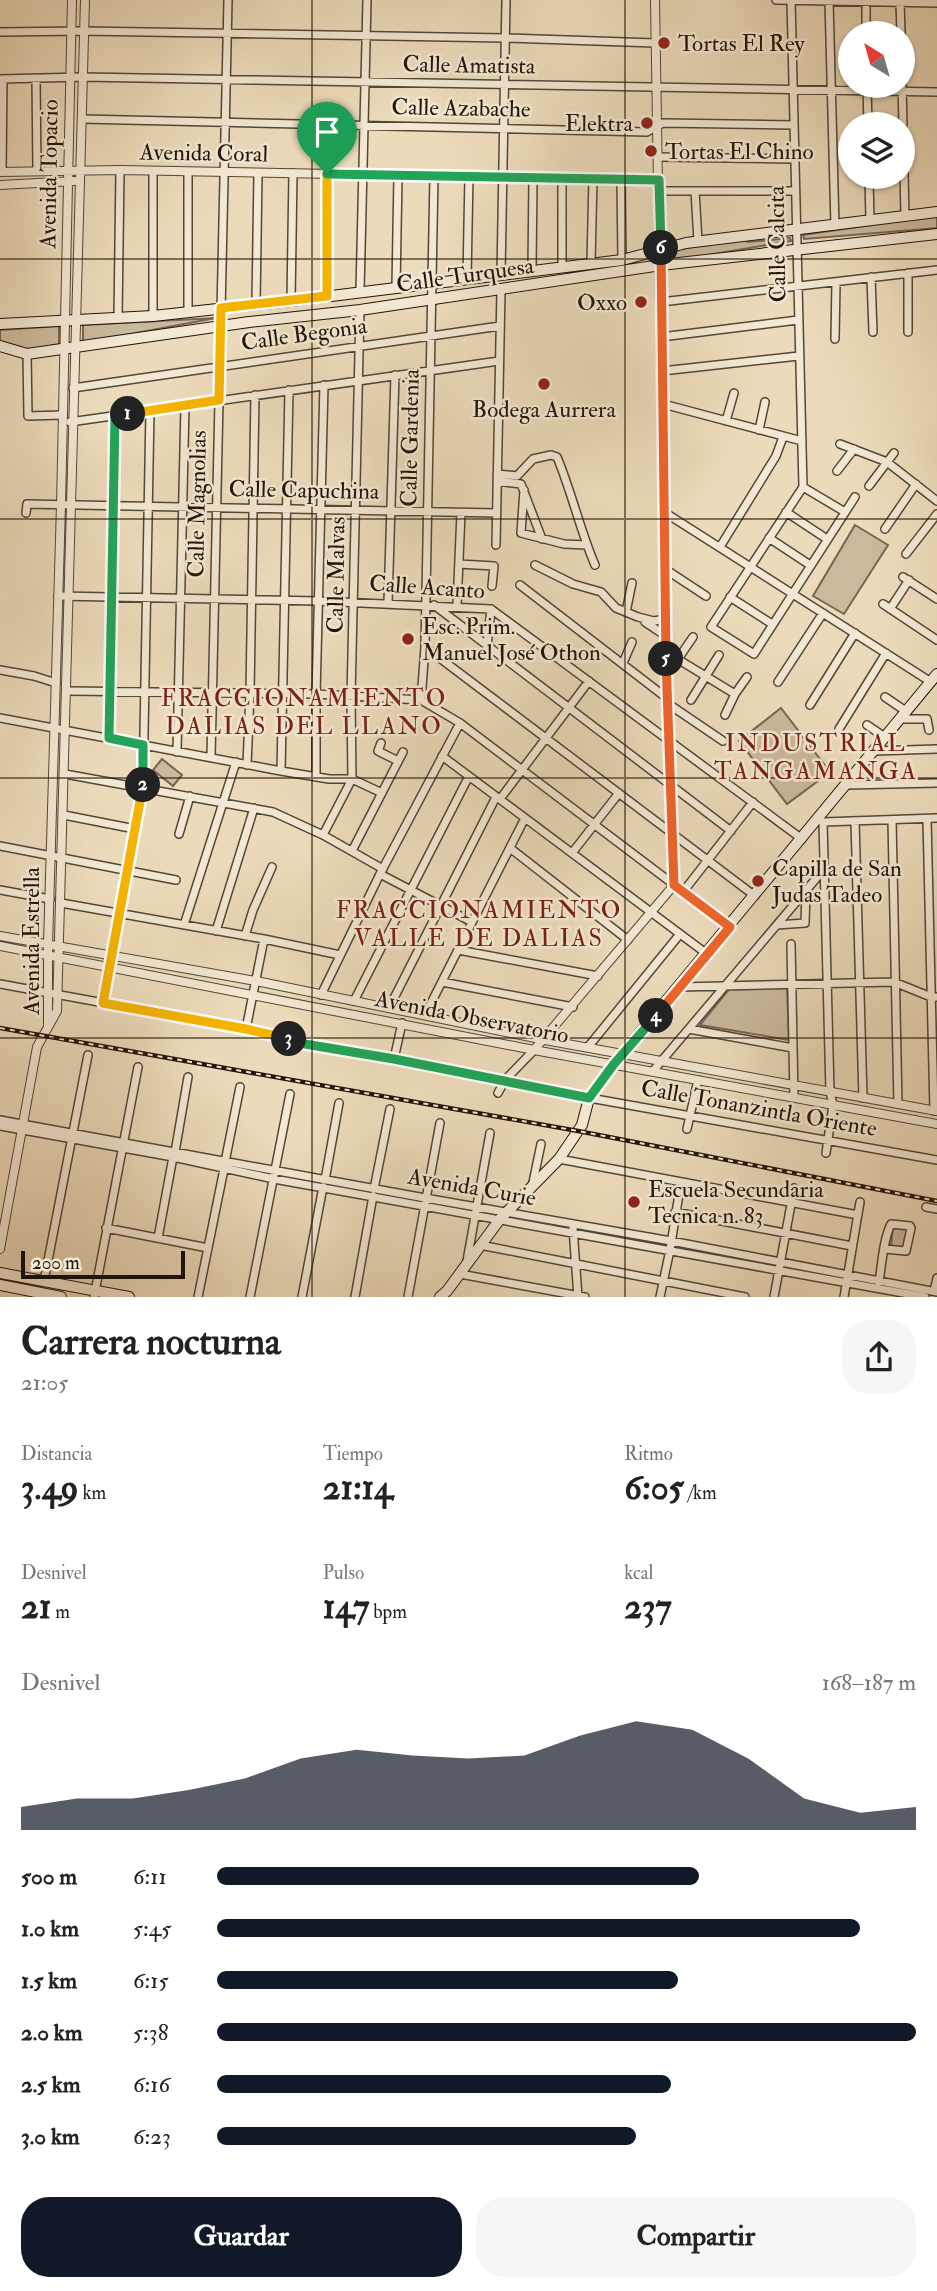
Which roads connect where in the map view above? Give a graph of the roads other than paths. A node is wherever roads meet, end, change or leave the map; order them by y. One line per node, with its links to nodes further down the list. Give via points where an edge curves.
1 (72, 0): 15 (street, Avenida Topacio)
2 (85, 0): 16 (street, Avenida Topacio)
3 (228, 0): 18 (street, Calle Magnolias)
4 (367, 0): 19 (street)
5 (506, 0): 20 (street)
6 (655, 0): 21 (street)
7 (776, 0): 8 (street)
8 (791, 0): 9 (street); 31 (street, Calle Calcita)
9 (828, 1): 10 (street); 32 (street)
10 (866, 2): 11 (street); 13 (street)
11 (900, 2): 12 (street); 14 (street)
12 (937, 3)
13 (866, 21)
14 (901, 21)
15 (71, 31): 16 (street); 17 (street); 22 (street, Avenida Topacio)
16 (84, 31): 18 (street); 23 (street, Avenida Topacio)
17 (0, 32)
18 (227, 34): 19 (street); 26 (street, Calle Magnolias)
19 (366, 37): 20 (street); 27 (street)
20 (505, 38): 21 (street); 28 (street)
21 (655, 43): 29 (street)
22 (70, 77): 23 (street, Calle Amatista); 24 (street, Calle Amatista); 43 (street, Avenida Topacio)
23 (83, 77): 26 (street, Calle Amatista); 35 (street, Avenida Topacio)
24 (36, 78): 25 (street, Calle Amatista); 45 (street)
25 (1, 79): 48 (street)
26 (226, 80): 27 (street, Calle Amatista); 36 (street, Calle Magnolias)
27 (365, 82): 28 (street, Calle Amatista); 37 (street)
28 (504, 85): 29 (street, Calle Amatista); 40 (street)
29 (656, 88): 31 (street, Calle Amatista); 39 (street)
30 (915, 90): 34 (street, Calle Amatista)
31 (793, 91): 32 (street, Calle Amatista); 38 (street, Calle Calcita)
32 (831, 91): 33 (street, Calle Amatista); 75 (street)
33 (838, 91)
34 (937, 92)
35 (82, 118): 36 (street, Calle Azabache); 46 (street, Avenida Topacio)
36 (225, 122): 37 (street, Calle Azabache); 50 (street, Calle Magnolias)
37 (364, 125): 40 (street, Calle Azabache); 54 (street)
38 (794, 125): 39 (street, Calle Azabache, via 663,123); 42 (street, Calle Calcita)
39 (657, 127): 40 (street, Calle Azabache, via 647,132); 41 (street)
40 (503, 128): 58 (street)
41 (658, 157): 42 (street); 63 (street)
42 (794, 159): 71 (street, Calle Calcita)
43 (69, 170): 45 (street, Avenida Coral); 46 (street, Avenida Coral); 64 (street, Avenida Topacio)
44 (120, 170): 46 (street, Avenida Coral); 47 (street, Avenida Coral); 108 (street)
45 (37, 171): 48 (street, Avenida Coral)
46 (81, 171): 65 (street, Avenida Topacio)
47 (153, 171): 49 (street, Avenida Coral); 107 (street)
48 (1, 172)
49 (188, 172): 50 (street, Avenida Coral); 106 (street)
50 (224, 172): 51 (street, Avenida Coral); 104 (street, Calle Magnolias)
51 (258, 173): 52 (street, Avenida Coral); 103 (street)
52 (293, 173): 53 (street, Avenida Coral); 101 (street)
53 (327, 174): 54 (street, Avenida Coral); 99 (street)
54 (363, 174): 55 (street, Avenida Coral); 98 (street)
55 (398, 176): 56 (street, Avenida Coral); 96 (street)
56 (434, 176): 57 (street, Avenida Coral); 93 (street, Calle Gardenia)
57 (469, 176): 58 (street, Avenida Coral); 91 (street)
58 (502, 177): 59 (street, Avenida Coral); 90 (street)
59 (533, 177): 60 (street, Avenida Coral); 87 (street)
60 (562, 178): 61 (street, Avenida Coral); 86 (street)
61 (593, 178): 62 (street, Avenida Coral); 84 (street)
62 (621, 179): 63 (street, Avenida Coral); 83 (street)
63 (659, 180): 69 (street)
64 (69, 181): 65 (street); 66 (street); 77 (street, Avenida Topacio)
65 (81, 181): 78 (street, Avenida Topacio)
66 (0, 185)
67 (869, 189): 74 (street)
68 (904, 189): 73 (street)
69 (659, 191): 70 (street); 81 (street)
70 (695, 191): 71 (street); 80 (street)
71 (795, 191): 76 (street, Calle Calcita)
72 (937, 212): 73 (main road, Calle Turquesa)
73 (905, 216): 74 (main road, Calle Turquesa)
74 (870, 221): 75 (main road, Calle Turquesa)
75 (835, 226): 76 (main road, Calle Turquesa)
76 (796, 231): 80 (main road, Calle Turquesa); 82 (street, Calle Calcita)
77 (67, 233): 78 (street); 110 (street, Avenida Topacio)
78 (79, 233): 110 (street, Avenida Topacio)
79 (937, 234): 82 (main road, Calle Turquesa)
80 (698, 241): 81 (main road, Calle Turquesa)
81 (661, 248): 83 (main road, Calle Turquesa); 85 (street)
82 (796, 249): 85 (main road, Calle Turquesa); 95 (street, Calle Calcita)
83 (622, 260): 84 (main road, Calle Turquesa)
84 (591, 263): 86 (main road, Calle Turquesa)
85 (661, 265): 97 (main road, Calle Turquesa); 102 (street)
86 (562, 267): 87 (main road, Calle Turquesa)
87 (532, 270): 90 (main road, Calle Turquesa)
88 (937, 270): 89 (street)
89 (908, 273): 92 (street); 115 (street)
90 (501, 274): 91 (main road, Calle Turquesa)
91 (467, 278): 93 (main road, Calle Turquesa)
92 (871, 278): 94 (street); 114 (street)
93 (433, 282): 96 (main road, Calle Turquesa); 100 (street, Calle Gardenia)
94 (836, 282): 95 (street); 118 (street)
95 (797, 286): 102 (street); 109 (street, Calle Calcita)
96 (396, 287): 98 (main road, Calle Turquesa)
97 (501, 290): 100 (main road, Calle Turquesa); 112 (street)
98 (360, 291): 99 (main road, Calle Turquesa)
99 (327, 296): 101 (main road, Calle Turquesa)
100 (432, 300): 105 (main road, Calle Turquesa); 116 (street, Calle Gardenia)
101 (291, 301): 103 (main road, Calle Turquesa)
102 (661, 302): 117 (street)
103 (256, 304): 104 (main road, Calle Turquesa)
104 (221, 308): 106 (main road, Calle Turquesa); 113 (street, Calle Magnolias)
105 (360, 310): 113 (main road, Calle Turquesa); 119 (street, Calle Malvas)
106 (188, 313): 107 (main road, Calle Turquesa)
107 (153, 316): 108 (main road, Calle Turquesa)
108 (117, 318): 110 (main road, Calle Turquesa)
109 (798, 320): 117 (street); 123 (street, Calle Calcita)
110 (70, 321): 111 (main road, Calle Turquesa); 121 (street, Avenida Topacio)
111 (0, 324)
112 (500, 326): 116 (street, Calle Begonia); 124 (street)
113 (220, 327): 121 (main road, Calle Turquesa); 125 (street, Calle Magnolias)
114 (873, 332)
115 (908, 332)
116 (431, 335): 119 (street, Calle Begonia); 126 (street, Calle Gardenia)
117 (661, 337): 127 (street)
118 (835, 339)
119 (359, 345): 125 (street, Calle Begonia); 129 (street, Calle Malvas)
120 (0, 346): 122 (main road, Calle Turquesa)
121 (70, 348): 122 (main road, Calle Turquesa); 131 (street, Avenida Estrella); 141 (street, Avenida Estrella)
122 (27, 354): 141 (street, via 28,416)
123 (799, 356): 127 (street); 145 (street, Calle Calcita)
124 (499, 361): 126 (street); 151 (street)
125 (220, 365): 131 (street, Calle Begonia); 135 (street, Calle Magnolias)
126 (430, 370): 128 (street); 168 (street, Calle Gardenia)
127 (662, 371): 137 (street)
128 (395, 375): 129 (street); 167 (street)
129 (359, 380): 130 (street); 166 (street, Calle Malvas)
130 (324, 385): 132 (street); 165 (street)
131 (73, 387): 141 (street, Avenida Estrella)
132 (289, 390): 134 (street); 164 (street)
133 (734, 393): 142 (street)
134 (255, 395): 135 (street); 163 (street)
135 (219, 400): 138 (street); 162 (street, Calle Magnolias)
136 (765, 402): 143 (street)
137 (663, 404): 142 (street); 169 (street)
138 (185, 406): 139 (street); 161 (street)
139 (150, 411): 140 (street); 160 (street)
140 (115, 416): 141 (street); 159 (street)
141 (66, 420): 158 (street, Avenida Estrella)
142 (726, 421): 143 (street)
143 (759, 430): 144 (street)
144 (783, 437): 145 (street); 182 (street)
145 (802, 441): 154 (street, Calle Calcita)
146 (840, 444): 147 (street)
147 (854, 449): 149 (street); 150 (street)
148 (894, 453): 149 (street)
149 (887, 462): 152 (street); 153 (street)
150 (837, 471)
151 (497, 477): 155 (street, via 519,483); 174 (street); 181 (street, via 517,476 529,461 554,455 569,485)
152 (916, 484): 157 (street); 176 (street)
153 (869, 486)
154 (803, 487): 170 (street); 171 (street)
155 (524, 490): 178 (street); 178 (street, via 521,533)
156 (855, 497): 171 (street)
157 (937, 501)
158 (65, 505): 159 (street, Calle Capuchina); 172 (street, Calle Capuchina, via 27,504); 194 (street, Avenida Estrella); 195 (street, Avenida Estrella)
159 (114, 506): 160 (street, Calle Capuchina); 197 (street)
160 (148, 506): 161 (street, Calle Capuchina); 198 (street)
161 (183, 507): 162 (street, Calle Capuchina); 200 (street)
162 (217, 508): 163 (street, Calle Capuchina); 201 (street, Calle Magnolias)
163 (252, 509): 164 (street, Calle Capuchina); 202 (street)
164 (286, 509): 165 (street, Calle Capuchina); 204 (street)
165 (321, 510): 166 (street, Calle Capuchina); 205 (street)
166 (356, 510): 167 (street, Calle Capuchina); 206 (street, Calle Malvas)
167 (391, 511): 168 (street, Calle Capuchina); 207 (street)
168 (427, 512): 173 (street, Calle Capuchina); 208 (street, Calle Gardenia)
169 (664, 512): 182 (street); 189 (street)
170 (786, 512): 177 (street); 179 (street)
171 (845, 512): 179 (street)
172 (26, 513)
173 (461, 513): 174 (street, Calle Capuchina); 184 (street)
174 (496, 513): 180 (street)
175 (937, 514): 183 (street)
176 (885, 529)
177 (769, 538): 187 (street); 188 (street)
178 (542, 539): 181 (street)
179 (827, 539): 187 (street)
180 (496, 545)
181 (587, 545): 186 (street)
182 (720, 547): 188 (street)
183 (906, 554)
184 (458, 564): 192 (street, via 494,566); 209 (street)
185 (535, 565): 211 (street, via 601,592)
186 (595, 565)
187 (810, 565): 193 (street)
188 (750, 567): 193 (street); 199 (street)
189 (665, 569): 196 (street); 214 (street)
190 (632, 583): 211 (street)
191 (520, 585): 227 (street)
192 (492, 586)
193 (791, 593): 212 (street); 215 (street)
194 (58, 596): 195 (street, Calle Acanto); 234 (street, Avenida Estrella)
195 (69, 596): 197 (street, Calle Acanto); 235 (street, Avenida Estrella)
196 (706, 596)
197 (112, 597): 198 (street, Calle Acanto); 236 (street)
198 (146, 597): 200 (street, Calle Acanto); 237 (street)
199 (730, 597): 215 (street); 215 (street, via 711,627 754,654)
200 (181, 598): 201 (street, Calle Acanto); 238 (street)
201 (215, 599): 202 (street, Calle Acanto); 239 (street, Calle Magnolias)
202 (251, 599): 204 (street, Calle Acanto); 240 (street)
203 (937, 599): 219 (street, via 906,579 887,607)
204 (285, 600): 205 (street, Calle Acanto); 241 (street)
205 (319, 601): 206 (street, Calle Acanto); 242 (street)
206 (355, 602): 207 (street, Calle Acanto); 244 (street, Calle Malvas)
207 (388, 603): 208 (street, Calle Acanto)
208 (429, 605): 209 (street, Calle Acanto); 221 (street); 222 (street, Calle Gardenia)
209 (457, 606): 210 (street, Calle Acanto)
210 (491, 608): 221 (street); 232 (street, Calle Acanto)
211 (626, 612): 213 (street)
212 (822, 613): 216 (street); 233 (street)
213 (638, 617): 214 (street); 217 (street)
214 (665, 619): 217 (street)
215 (772, 624)
216 (855, 634): 224 (street); 249 (street)
217 (666, 636): 223 (street)
218 (693, 637): 226 (street)
219 (937, 640)
220 (632, 642): 227 (street)
221 (487, 646): 250 (street)
222 (425, 647): 246 (street, Calle Gardenia); 261 (street)
223 (666, 652): 226 (street); 248 (street)
224 (886, 653): 231 (street); 257 (street)
225 (719, 655): 229 (street)
226 (678, 659): 229 (street)
227 (622, 663): 248 (street)
228 (0, 670): 234 (street)
229 (706, 676): 243 (street); 247 (street)
230 (747, 677): 243 (street)
231 (934, 678): 252 (main road)
232 (589, 681): 250 (street); 263 (street, Calle Acanto)
233 (778, 682)
234 (56, 683): 256 (street, Avenida Estrella)
235 (68, 691): 236 (street); 258 (street, Avenida Estrella)
236 (109, 692): 237 (street); 260 (street)
237 (145, 692): 238 (street); 266 (street)
238 (179, 693): 239 (street); 268 (street)
239 (213, 693): 240 (street); 272 (street, Calle Magnolias)
240 (250, 694): 241 (street); 275 (street)
241 (283, 694): 242 (street); 277 (street)
242 (316, 694): 244 (street); 280 (street)
243 (735, 694): 251 (street)
244 (351, 697): 246 (street); 281 (street, Calle Malvas)
245 (885, 697): 252 (street)
246 (421, 700): 254 (street)
247 (691, 700)
248 (668, 701): 263 (street); 264 (street)
249 (810, 705)
250 (568, 709): 261 (street); 284 (street)
251 (724, 715)
252 (904, 715): 259 (street, via 927,719); 262 (main road)
253 (0, 718): 256 (street)
254 (460, 723): 271 (street); 276 (street)
255 (867, 725): 262 (street)
256 (55, 728): 258 (street); 311 (street, Avenida Estrella)
257 (839, 729)
258 (66, 730): 260 (street); 278 (street, Avenida Estrella)
259 (929, 730)
260 (109, 738): 266 (street)
261 (546, 738): 276 (street); 287 (street)
262 (886, 738): 269 (main road)
263 (668, 741): 284 (street); 291 (street, Calle Acanto)
264 (723, 741)
265 (382, 743): 273 (street, via 378,751)
266 (143, 745): 268 (street); 285 (street)
267 (937, 749): 269 (street)
268 (177, 751): 272 (street)
269 (875, 751): 283 (main road)
270 (403, 752): 273 (street)
271 (442, 756): 279 (street); 317 (street)
272 (211, 757): 274 (street)
273 (398, 761): 286 (street)
274 (236, 762): 275 (street); 290 (street)
275 (247, 765): 277 (street)
276 (523, 770): 289 (street); 300 (street)
277 (281, 771): 280 (street)
278 (65, 774): 285 (street); 293 (street, Avenida Estrella)
279 (469, 776): 289 (street); 320 (street)
280 (316, 777): 281 (street)
281 (352, 779): 286 (street); 305 (street, Calle Malvas)
282 (937, 783): 283 (street)
283 (847, 785): 297 (main road)
284 (671, 786): 302 (street); 303 (street)
285 (143, 787): 288 (street); 301 (street)
286 (382, 793): 309 (street)
287 (619, 793): 300 (street); 303 (street)
288 (190, 796): 290 (street); 304 (street)
289 (498, 798): 294 (street); 327 (street)
290 (224, 802): 292 (street); 331 (street)
291 (753, 802): 302 (street); 306 (street, Calle Acanto)
292 (254, 808): 305 (street); 334 (street)
293 (64, 815): 301 (street); 312 (street, Avenida Estrella)
294 (525, 818): 308 (street); 310 (street)
295 (937, 818): 296 (street)
296 (927, 819): 298 (street); 366 (street)
297 (821, 820): 299 (street); 306 (main road); 315 (street)
298 (892, 820): 299 (street); 354 (street)
299 (855, 821): 355 (street)
300 (595, 824): 310 (street); 319 (street)
301 (135, 829): 316 (street)
302 (731, 831): 313 (street)
303 (673, 833): 313 (street); 319 (street)
304 (179, 834)
305 (323, 835): 309 (street)
306 (802, 839): 324 (main road)
307 (0, 846): 311 (street)
308 (510, 848): 330 (street); 339 (street)
309 (352, 851): 317 (street)
310 (572, 853): 328 (street)
311 (51, 854): 312 (street); 325 (street, Avenida Estrella)
312 (62, 857): 316 (street); 326 (street, Avenida Estrella)
313 (708, 860): 323 (street); 324 (street)
314 (272, 867): 337 (street)
315 (825, 868): 322 (street); 358 (street)
316 (127, 870): 318 (street); 329 (street)
317 (382, 872): 320 (street); 347 (street)
318 (176, 880)
319 (674, 885): 323 (street); 328 (street)
320 (411, 889): 327 (street); 367 (street)
321 (0, 890): 325 (street)
322 (806, 891): 332 (street); 332 (street, via 805,923)
323 (683, 892): 333 (street)
324 (755, 896): 333 (main road)
325 (50, 900): 341 (street, Avenida Estrella)
326 (61, 903): 329 (street); 343 (street, Avenida Estrella)
327 (441, 905): 330 (street); 372 (street)
328 (651, 912): 335 (street); 339 (street)
329 (119, 913): 331 (street); 349 (street)
330 (472, 922): 344 (street)
331 (184, 925): 334 (street)
332 (777, 925): 359 (street)
333 (730, 927): 345 (main road)
334 (216, 931): 337 (street)
335 (680, 934): 345 (street); 380 (street)
336 (0, 936): 341 (street, Avenida Observatorio)
337 (245, 936): 338 (street)
338 (264, 939): 347 (street); 352 (street)
339 (628, 940): 351 (street)
340 (791, 944): 357 (street)
341 (48, 945): 343 (street, Avenida Observatorio); 346 (street, Avenida Estrella)
342 (0, 946): 346 (street, Avenida Observatorio)
343 (59, 947): 348 (street, Avenida Estrella); 349 (street, Avenida Observatorio)
344 (458, 950): 351 (street); 353 (street)
345 (707, 954): 360 (main road)
346 (48, 955): 348 (street, Avenida Observatorio); 362 (street, Avenida Estrella)
347 (340, 955): 365 (street)
348 (59, 957): 350 (street, Avenida Observatorio); 363 (street, Avenida Estrella)
349 (111, 957): 350 (street); 352 (street, Avenida Observatorio)
350 (109, 967): 364 (street, Avenida Observatorio); 368 (street)
351 (598, 976): 371 (street)
352 (256, 981): 361 (street, Avenida Observatorio); 364 (street)
353 (442, 982): 371 (street); 373 (street)
354 (894, 982): 355 (street); 366 (street); 402 (street)
355 (861, 983): 358 (street); 400 (street)
356 (0, 984): 362 (street, Calle Tonanzintla Oriente)
357 (791, 984): 358 (street); 359 (street); 381 (street)
358 (826, 984): 395 (street)
359 (725, 986): 360 (street); 378 (street)
360 (680, 987): 383 (main road)
361 (308, 992): 365 (street, Avenida Observatorio); 369 (street)
362 (47, 993): 363 (street, Calle Tonanzintla Oriente); 376 (street, Avenida Estrella)
363 (58, 994): 368 (street, Calle Tonanzintla Oriente); 376 (street, Avenida Estrella, via 57,1011)
364 (254, 994): 369 (street, Avenida Observatorio); 377 (street)
365 (321, 995): 367 (street, Avenida Observatorio)
366 (934, 997): 405 (street)
367 (355, 1001): 370 (street, Avenida Observatorio)
368 (103, 1003): 377 (street, Calle Tonanzintla Oriente)
369 (306, 1004): 374 (street, Avenida Observatorio)
370 (373, 1005): 372 (street, Avenida Observatorio); 374 (street)
371 (572, 1007): 379 (street)
372 (390, 1008): 373 (street, Avenida Observatorio)
373 (425, 1015): 379 (street, Avenida Observatorio)
374 (371, 1017): 375 (street, Avenida Observatorio)
375 (401, 1023): 382 (street, Avenida Observatorio); 385 (street)
376 (48, 1026): 411 (street, via 37,1047)
377 (246, 1029): 385 (street, Calle Tonanzintla Oriente)
378 (689, 1029): 381 (street); 386 (street)
379 (545, 1040): 380 (street, Avenida Observatorio); 382 (street)
380 (588, 1047): 383 (street, Avenida Observatorio)
381 (793, 1048): 393 (street)
382 (534, 1050): 387 (street, Avenida Observatorio); 391 (street)
383 (624, 1054): 386 (street, Avenida Observatorio); 387 (main road)
384 (88, 1055): 414 (street)
385 (394, 1059): 391 (street, Calle Tonanzintla Oriente)
386 (663, 1061): 389 (street); 393 (street, Avenida Observatorio)
387 (614, 1064): 389 (street, Avenida Observatorio); 399 (main road)
388 (138, 1067): 417 (street)
389 (653, 1072): 392 (street, Avenida Observatorio)
390 (188, 1077): 419 (street)
391 (505, 1080): 396 (street); 399 (street, Calle Tonanzintla Oriente)
392 (698, 1080): 398 (street, Avenida Observatorio); 406 (street)
393 (794, 1085): 395 (street, Avenida Observatorio); 398 (street)
394 (240, 1087): 422 (street)
395 (830, 1092): 400 (street, Avenida Observatorio); 403 (street)
396 (498, 1093)
397 (290, 1094): 423 (street)
398 (794, 1097): 403 (street, Avenida Observatorio)
399 (589, 1098): 406 (street, Calle Tonanzintla Oriente); 420 (main road, via 582,1125)
400 (863, 1098): 402 (street, Avenida Observatorio)
401 (339, 1102): 425 (street)
402 (898, 1104): 405 (street, Avenida Observatorio)
403 (834, 1105): 409 (street, Avenida Observatorio); 415 (street)
404 (390, 1110): 428 (street)
405 (935, 1111)
406 (690, 1115): 412 (street); 415 (street, Calle Tonanzintla Oriente)
407 (0, 1120): 411 (street, Avenida Curie)
408 (440, 1123): 430 (street)
409 (937, 1124)
410 (0, 1126): 411 (street, Avenida Curie)
411 (22, 1127): 414 (street, Avenida Curie); 446 (street)
412 (687, 1129)
413 (490, 1133): 434 (street)
414 (72, 1136): 417 (street, Avenida Curie); 455 (street)
415 (828, 1140): 418 (street); 421 (street, Calle Tonanzintla Oriente)
416 (541, 1144): 426 (street)
417 (123, 1145): 419 (street, Avenida Curie); 438 (street)
418 (826, 1153)
419 (174, 1155): 422 (street, Avenida Curie); 441 (street)
420 (559, 1159): 424 (street); 426 (main road)
421 (937, 1160)
422 (225, 1165): 423 (street, Avenida Curie); 445 (street)
423 (275, 1175): 425 (street, Avenida Curie); 466 (street)
424 (681, 1182): 429 (street); 435 (street)
425 (324, 1183): 428 (street, Avenida Curie); 467 (street)
426 (532, 1188): 437 (main road)
427 (794, 1188): 429 (street)
428 (374, 1193): 430 (street, Avenida Curie); 468 (street)
429 (792, 1201): 436 (street); 440 (street)
430 (425, 1202): 434 (street, Avenida Curie); 469 (street)
431 (860, 1202): 436 (street)
432 (926, 1207): 433 (street)
433 (937, 1209)
434 (475, 1211): 437 (street, Avenida Curie); 448 (street)
435 (675, 1212): 440 (street); 443 (street)
436 (858, 1215): 444 (street)
437 (504, 1216): 439 (street, Avenida Curie); 442 (main road)
438 (106, 1228): 441 (street); 461 (street)
439 (573, 1228): 443 (street, Avenida Curie); 449 (street)
440 (786, 1233): 444 (street); 450 (street)
441 (158, 1238): 445 (street)
442 (480, 1245): 448 (main road); 449 (street)
443 (671, 1246): 450 (street, Avenida Curie); 456 (street)
444 (852, 1246): 454 (street)
445 (208, 1248): 465 (street)
446 (0, 1249)
447 (885, 1249): 447 (street, via 891,1224 911,1228 906,1251); 457 (street)
448 (467, 1262): 452 (main road)
449 (576, 1265): 456 (street); 471 (street)
450 (779, 1266): 454 (street, Avenida Curie); 474 (street)
451 (0, 1272): 455 (main road)
452 (460, 1274): 470 (main road); 471 (street)
453 (937, 1278): 460 (street)
454 (847, 1279): 457 (street, Avenida Curie); 459 (street, Avenida Curie); 475 (street)
455 (44, 1281): 461 (main road)
456 (663, 1281): 472 (street); 473 (street)
457 (879, 1282): 459 (street, Avenida Curie)
458 (0, 1285): 462 (main road)
459 (910, 1290): 460 (street, Avenida Curie); 476 (street, Avenida Curie)
460 (936, 1291)
461 (94, 1294): 464 (main road)
462 (43, 1295): 463 (main road)
463 (61, 1297)
464 (129, 1297)
465 (198, 1297)
466 (250, 1297)
467 (302, 1297)
468 (355, 1297)
469 (408, 1297)
470 (440, 1297)
471 (580, 1297)
472 (660, 1297)
473 (745, 1297)
474 (774, 1297)
475 (844, 1297)
476 (925, 1297)

